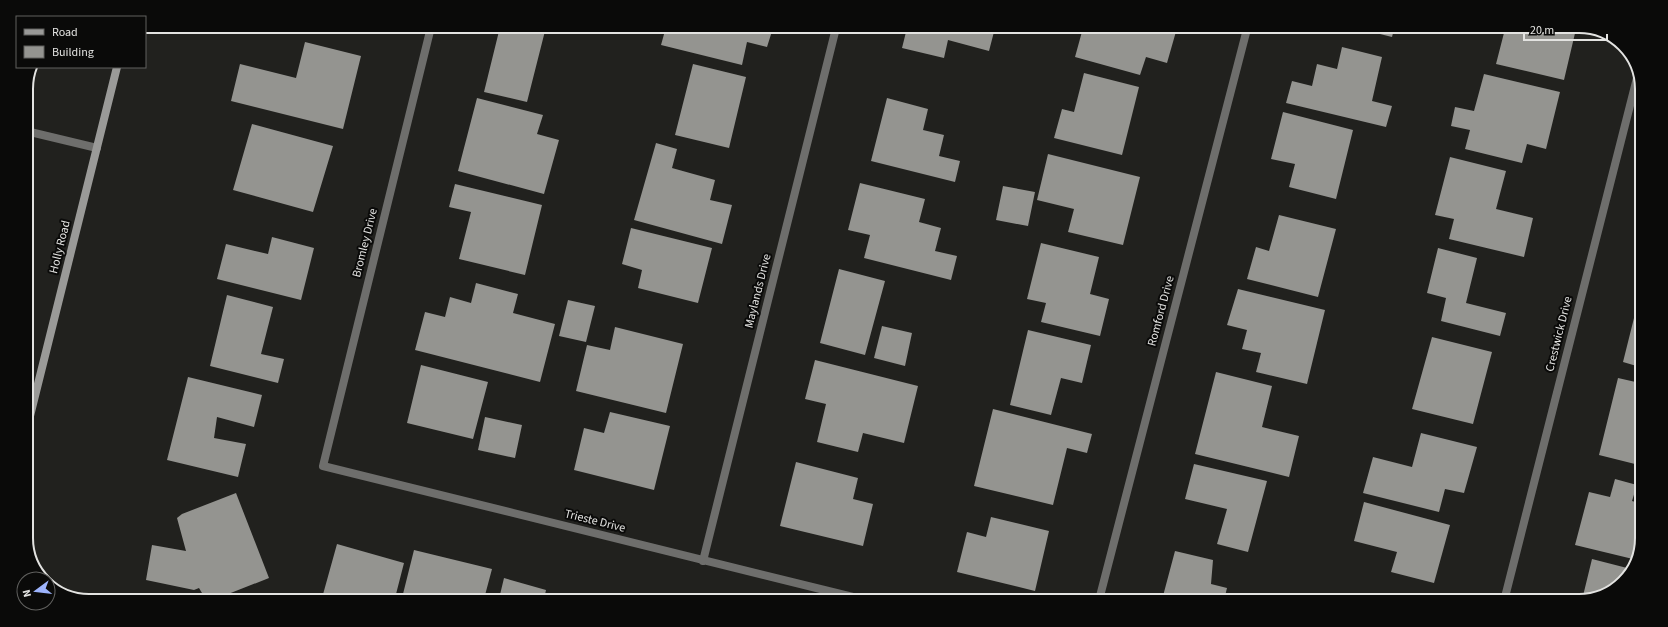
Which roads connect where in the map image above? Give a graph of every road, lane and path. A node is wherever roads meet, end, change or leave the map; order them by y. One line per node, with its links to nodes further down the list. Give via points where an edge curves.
1 (430, 33): 9 (street, Bromley Drive)
2 (835, 33): 10 (street, Maylands Drive)
3 (1246, 33): 12 (street, Romford Drive)
4 (117, 68): 7 (main road, Holly Road)
5 (1635, 86): 13 (street, Crestwick Drive)
6 (33, 133): 7 (street)
7 (97, 148): 8 (main road, Holly Road)
8 (33, 404)
9 (323, 466): 10 (street, Trieste Drive)
10 (703, 561): 11 (street, Trieste Drive)
11 (840, 594)
12 (1101, 594)
13 (1506, 594)

